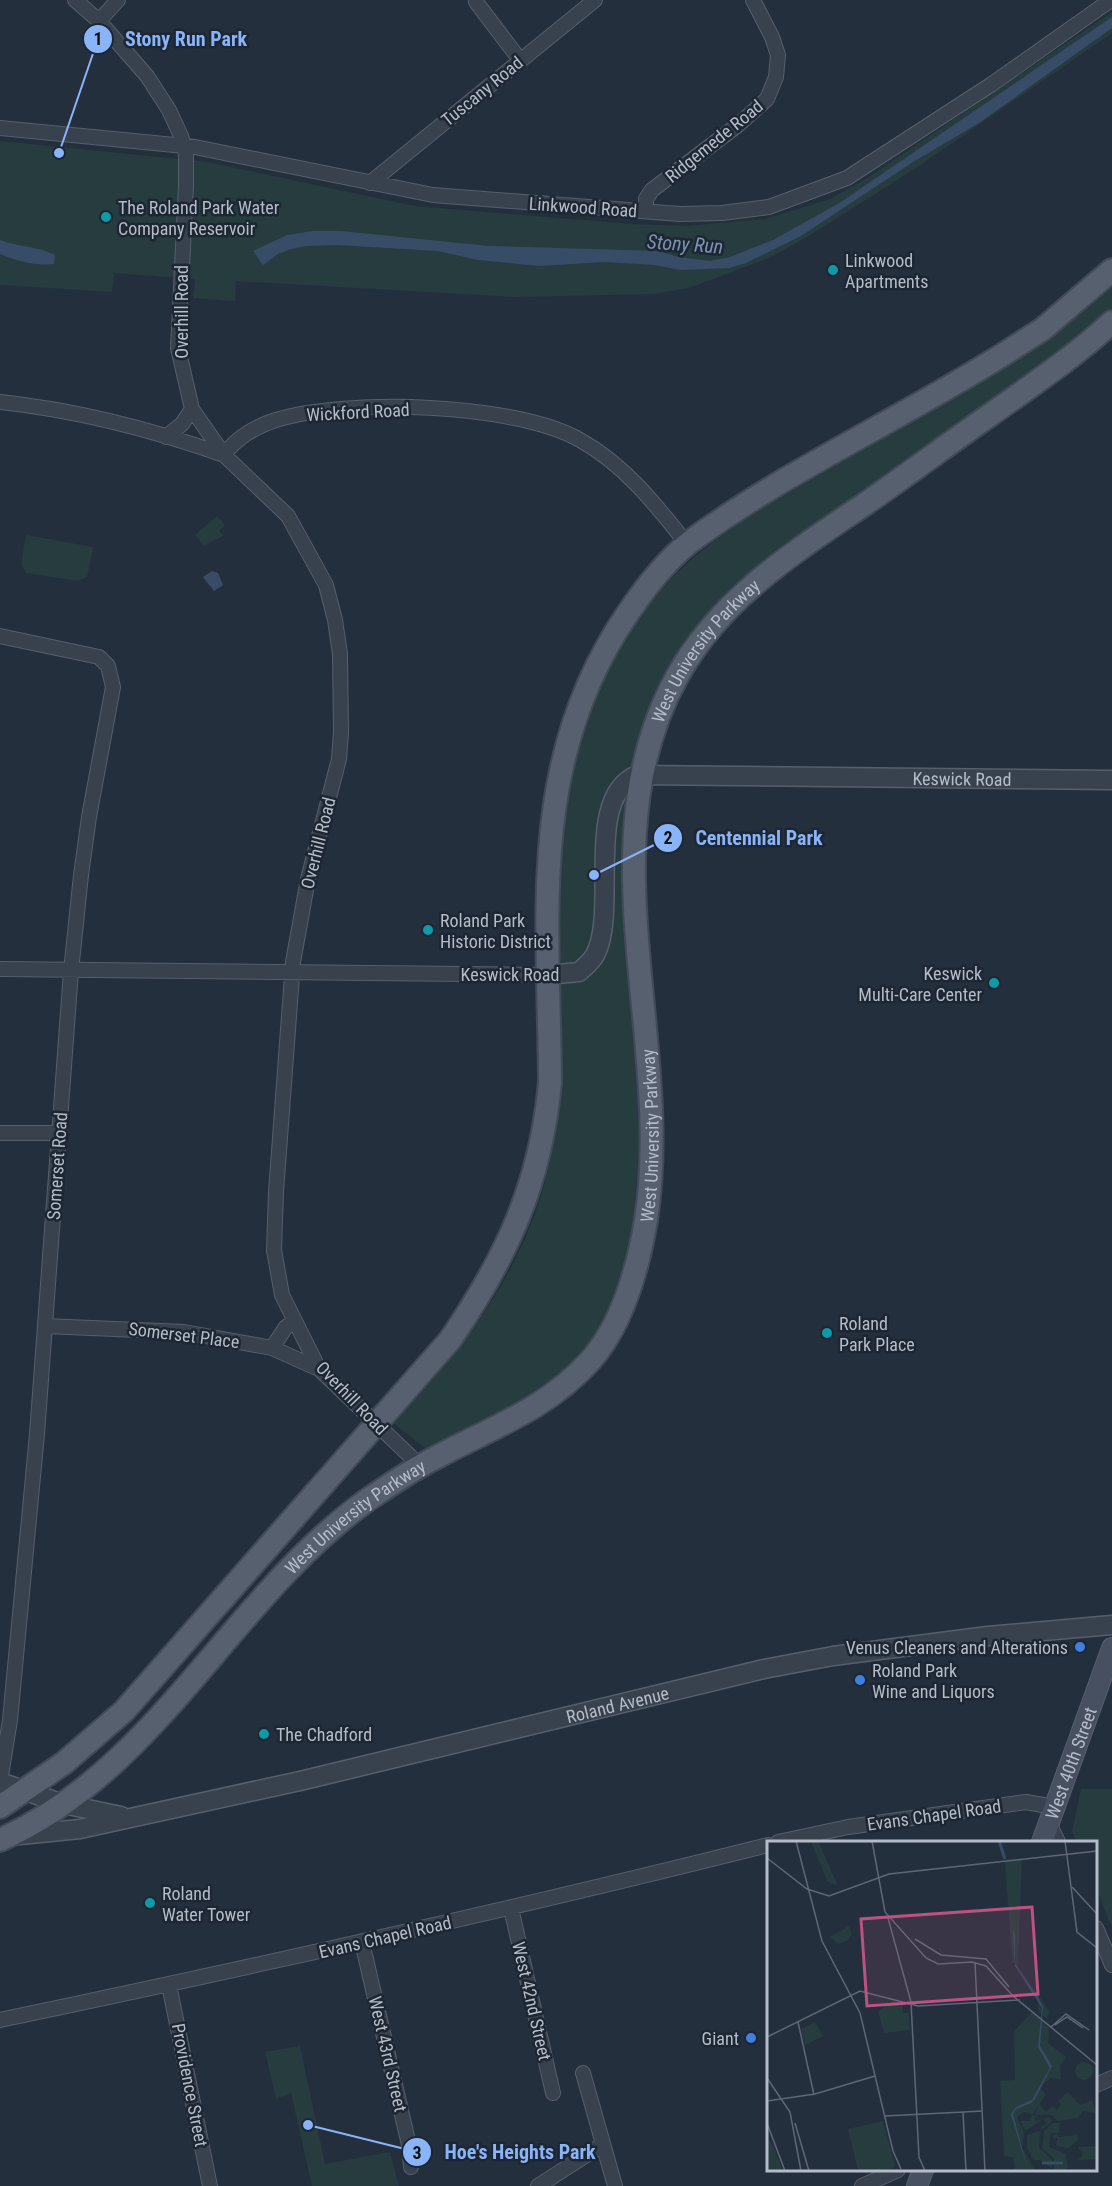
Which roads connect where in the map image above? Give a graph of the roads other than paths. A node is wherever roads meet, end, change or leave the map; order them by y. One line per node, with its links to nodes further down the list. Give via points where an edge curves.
1 (75, 0): 7 (street, Overhill Road)
2 (118, 0): 7 (street)
3 (595, 0): 8 (street, Tuscany Road)
4 (753, 0): 12 (street, Ridgemede Road, via 778,55 776,77 767,99 652,190 646,199)
5 (1112, 0): 12 (street, Linkwood Road, via 847,178 770,207 712,214)
6 (476, 2): 8 (street)
7 (99, 21): 10 (street, Overhill Road, via 159,93)
8 (520, 60): 11 (street, Tuscany Road)
9 (0, 128): 10 (street, Linkwood Road)
10 (183, 146): 11 (street, Linkwood Road); 16 (street, Overhill Road, via 186,186 178,348)
11 (370, 183): 12 (street, Linkwood Road, via 463,198)
12 (646, 211)
13 (1112, 270): 19 (main road, West University Parkway, via 1043,329 745,505)
14 (1112, 322): 21 (main road, West University Parkway, via 1046,377 759,579 727,609 679,674 657,724)
15 (0, 402): 17 (street, via 38,406)
16 (192, 409): 17 (street); 18 (street, Overhill Road)
17 (166, 437): 18 (street)
18 (224, 455): 19 (street, Wickford Road, via 251,431 273,421 311,413 347,409 458,410 513,419 559,430 609,459 637,484); 25 (street, Overhill Road, via 288,516 326,585 339,646 343,703 339,759 308,879)
19 (687, 544): 26 (main road, West University Parkway, via 657,574 618,627 589,683 565,749 549,845)
20 (0, 636): 24 (street, Somerset Road, via 99,657 112,676 89,817)
21 (644, 773): 22 (street, Keswick Road); 26 (street, Keswick Road, via 622,783 614,798 607,843 603,927 594,956 579,972); 34 (main road, West University Parkway, via 637,825 636,891 651,1144 647,1216 634,1273 608,1336 553,1396)
22 (1112, 780)
23 (0, 969): 24 (street, Keswick Road)
24 (71, 971): 25 (street, Keswick Road); 28 (street, Somerset Road)
25 (292, 973): 26 (street, Keswick Road); 29 (street, Overhill Road, via 274,1250 282,1295)
26 (548, 975): 33 (main road, West University Parkway, via 550,1082 543,1142 528,1195 491,1276 469,1312)
27 (0, 1133): 28 (street)
28 (60, 1133): 30 (street, Somerset Road)
29 (295, 1321): 31 (street); 32 (street, Overhill Road)
30 (45, 1326): 31 (street, Somerset Place, via 184,1332); 37 (street, Somerset Road, via 16,1657)
31 (272, 1348): 32 (street, Somerset Place)
32 (319, 1369): 33 (street, Overhill Road)
33 (378, 1425): 34 (street, Overhill Road); 38 (main road, West University Parkway, via 124,1711 95,1738)
34 (418, 1468): 39 (main road, West University Parkway, via 367,1501 318,1542 124,1752)
35 (1112, 1625): 42 (street, Roland Avenue, via 833,1656 764,1669 300,1781)
36 (1112, 1648): 41 (main road, West 40th Street)
37 (0, 1782): 38 (street, Roland Avenue)
38 (24, 1790): 39 (street, Roland Avenue); 40 (main road)
39 (63, 1804): 42 (street, Roland Avenue); 43 (main road, West University Parkway)
40 (0, 1807)
41 (1051, 1815): 44 (street, Evans Chapel Road, via 1026,1802 848,1827); 45 (main road); 46 (street, West 40th Street)
42 (129, 1817): 43 (street, Roland Avenue)
43 (3, 1839)
44 (783, 1841)
45 (1042, 1841)
46 (1058, 1841)
47 (767, 1845): 48 (street, Evans Chapel Road)
48 (511, 1908): 50 (street, Evans Chapel Road); 57 (street, West 42nd Street)
49 (1097, 1932): 51 (street)
50 (362, 1942): 52 (street, Evans Chapel Road); 59 (street, West 43rd Street)
51 (1112, 1965)
52 (169, 1984): 53 (street, Evans Chapel Road); 62 (street, Providence Street)
53 (0, 2020)
54 (583, 2073): 58 (street)
55 (1112, 2078): 56 (street)
56 (1097, 2084)
57 (553, 2093)
58 (602, 2145): 63 (street); 64 (street)
59 (411, 2166)
60 (894, 2171): 65 (street)
61 (922, 2171): 66 (main road)
62 (210, 2186)
63 (538, 2186)
64 (615, 2186)
65 (862, 2186)
66 (917, 2186)

